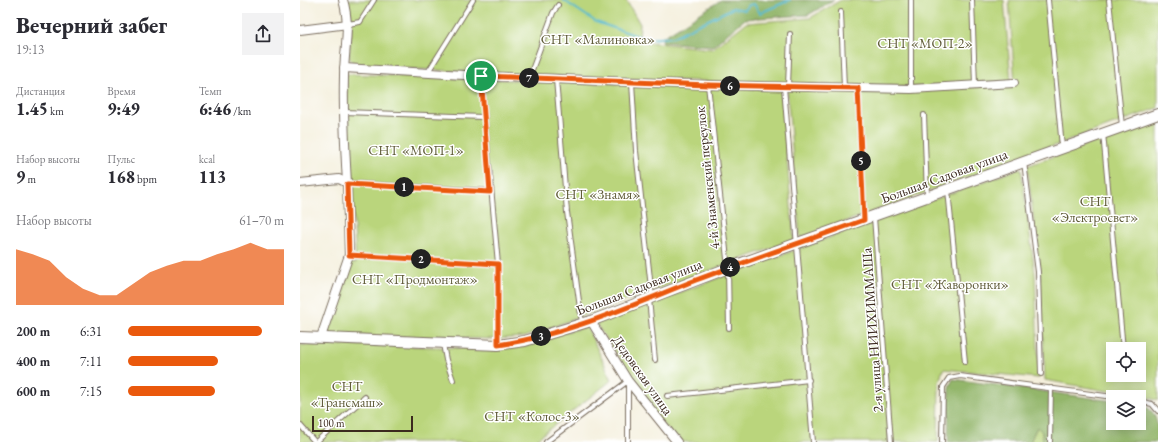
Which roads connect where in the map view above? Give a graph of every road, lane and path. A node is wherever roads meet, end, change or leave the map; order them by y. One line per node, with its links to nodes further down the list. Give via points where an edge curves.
1 (343, 0): 10 (street)
2 (374, 0): 10 (lane, via 360,22)
3 (473, 0): 14 (lane)
4 (911, 0): 25 (lane)
5 (972, 0): 21 (lane)
6 (1048, 0): 32 (lane)
7 (1109, 0): 30 (lane)
8 (558, 5): 16 (lane)
9 (841, 12): 23 (lane)
10 (348, 24): 11 (street); 13 (street)
11 (300, 30)
12 (790, 34): 22 (lane)
13 (344, 68): 14 (street); 26 (street)
14 (428, 73): 15 (street)
15 (481, 76): 16 (street); 29 (lane)
16 (529, 78): 17 (street)
17 (556, 78): 18 (street); 46 (lane, via 567,212)
18 (632, 82): 20 (street); 45 (lane)
19 (1014, 83): 21 (street)
20 (708, 85): 22 (street); 44 (lane, 4-й Знаменский переулок)
21 (975, 86): 25 (street)
22 (786, 87): 23 (street); 41 (lane)
23 (844, 88): 24 (street)
24 (858, 88): 25 (street); 40 (lane)
25 (911, 89)
26 (343, 112): 29 (lane); 35 (street)
27 (1158, 114): 30 (street, Большая Садовая улица)
28 (924, 115): 38 (lane)
29 (483, 117): 37 (lane)
30 (1122, 127): 31 (street, Большая Садовая улица)
31 (1103, 133): 32 (street, Большая Садовая улица); 50 (lane)
32 (1062, 147): 33 (street, Большая Садовая улица)
33 (1024, 162): 36 (street, Большая Садовая улица); 55 (lane, via 1038,272)
34 (300, 183): 35 (street, via 339,179)
35 (347, 184): 37 (lane); 42 (street)
36 (948, 189): 38 (street, Большая Садовая улица); 54 (lane)
37 (490, 192): 43 (lane)
38 (927, 198): 39 (street, Большая Садовая улица)
39 (874, 216): 40 (street, Большая Садовая улица); 71 (lane, 2-я улица НИИХИММАШа)
40 (864, 220): 41 (street, Большая Садовая улица)
41 (798, 244): 44 (street, Большая Садовая улица); 57 (lane)
42 (349, 255): 43 (lane); 49 (street)
43 (498, 264): 52 (lane)
44 (728, 268): 45 (street, Большая Садовая улица); 47 (lane, 4-й Знаменский переулок)
45 (650, 298): 46 (street, Большая Садовая улица); 53 (lane)
46 (586, 322): 52 (street, Большая Садовая улица, via 525,341); 58 (street, Дедовская улица)
47 (729, 328)
48 (300, 337): 49 (street, Большая Садовая улица)
49 (321, 337): 51 (street, Большая Садовая улица)
50 (1122, 342)
51 (442, 343): 52 (street, Большая Садовая улица); 56 (lane)
52 (498, 345)
53 (655, 360)
54 (965, 362)
55 (1042, 374)
56 (453, 380)
57 (809, 380): 60 (lane); 70 (lane)
58 (628, 381): 67 (lane); 68 (lane); 69 (street, Дедовская улица)
59 (1051, 388): 61 (lane); 72 (lane, via 960,376 949,378 944,387); 73 (lane)
60 (667, 396)
61 (1106, 396)
62 (364, 397): 66 (lane)
63 (1146, 403): 64 (lane, via 1152,404)
64 (1158, 411)
65 (300, 425): 66 (lane)
66 (316, 442)
67 (546, 442)
68 (628, 442)
69 (676, 442)
70 (813, 442)
71 (891, 442)
72 (942, 442)
73 (1050, 442)

